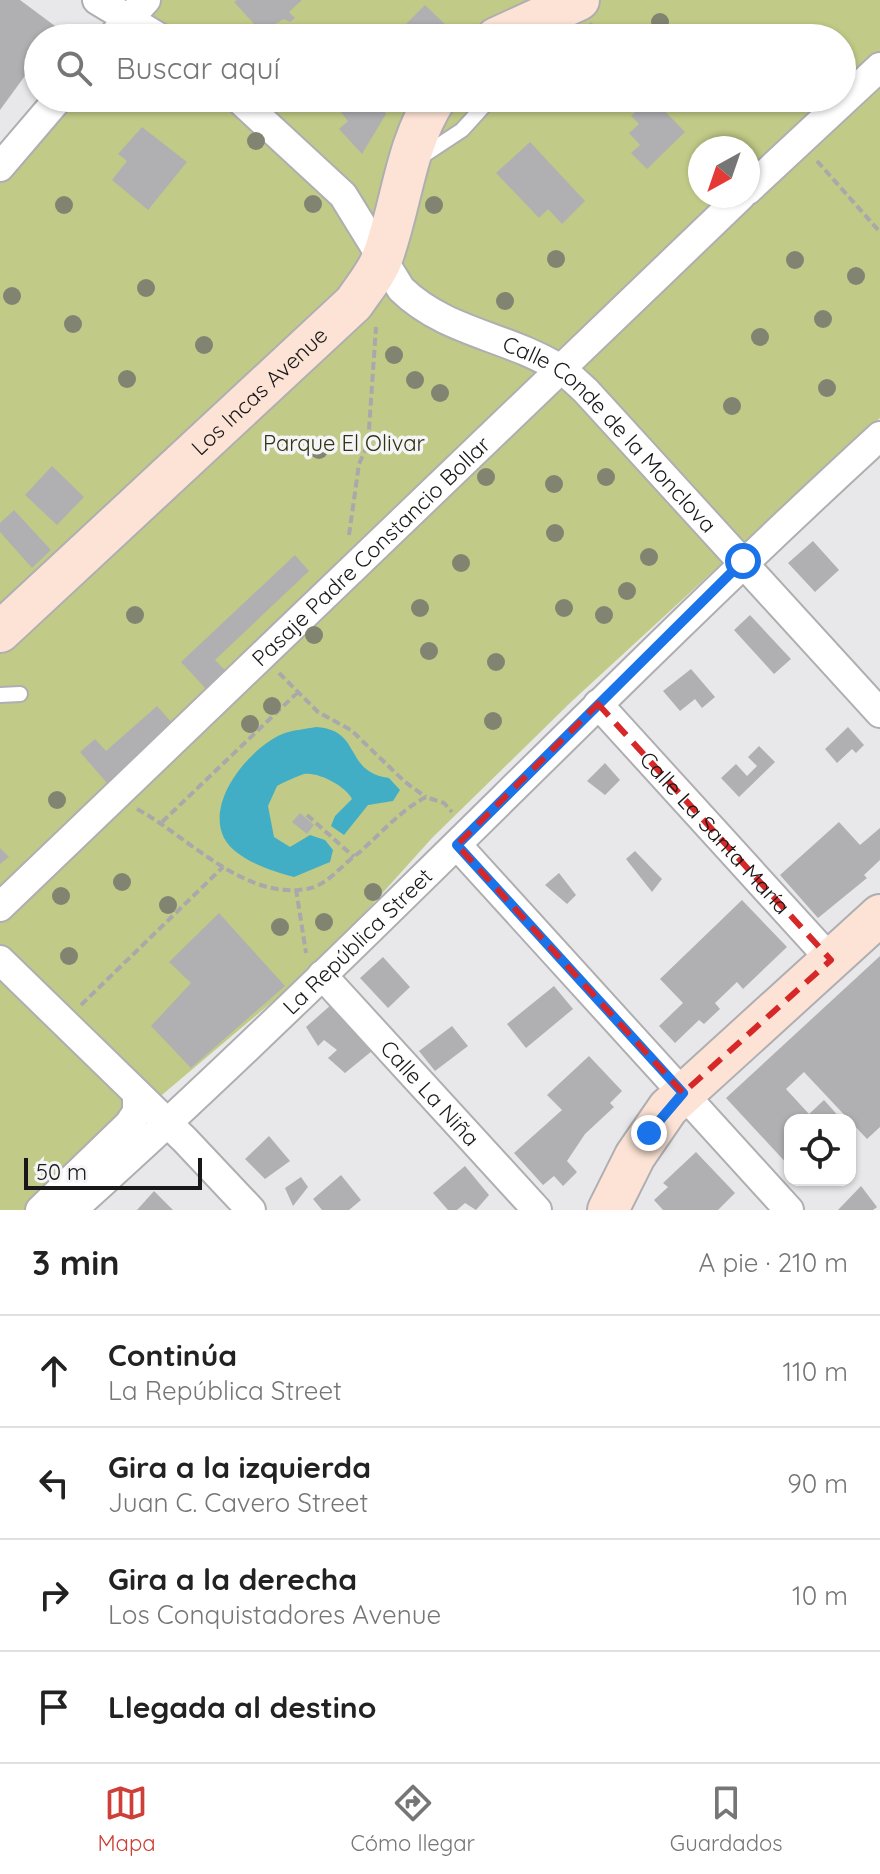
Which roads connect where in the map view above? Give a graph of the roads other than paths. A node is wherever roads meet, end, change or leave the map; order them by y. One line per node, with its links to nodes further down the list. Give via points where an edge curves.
1 (97, 0): 3 (street)
2 (579, 0): 4 (street)
3 (128, 19)
4 (530, 24)
5 (880, 67): 6 (street)
6 (856, 89)
7 (47, 112): 13 (street)
8 (253, 112): 16 (street, Calle Conde de la Monclova, via 343,195)
9 (428, 112): 12 (street, Los Incas Avenue)
10 (478, 112): 12 (lane, via 462,130)
11 (831, 112): 14 (street)
12 (407, 166): 16 (street, Los Incas Avenue)
13 (0, 167)
14 (760, 178)
15 (728, 208): 17 (street, Pasaje Padre Constancio Bollar)
16 (383, 257): 17 (street, Calle Conde de la Monclova, via 401,289 421,307); 20 (street, Los Incas Avenue, via 354,303)
17 (560, 368): 19 (street, Calle Conde de la Monclova); 26 (street, Pasaje Padre Constancio Bollar)
18 (880, 436): 19 (street, La República Street)
19 (743, 561): 23 (street, La República Street); 24 (street, Calle Conde de la Monclova)
20 (0, 632)
21 (20, 694): 22 (lane)
22 (0, 695)
23 (598, 704): 25 (street, La República Street); 29 (street, Calle La Santa María)
24 (880, 713)
25 (464, 837): 30 (street, La República Street); 31 (street)
26 (0, 907)
27 (880, 915): 29 (street)
28 (0, 960): 32 (street)
29 (831, 960): 31 (street)
30 (318, 978): 33 (street, La República Street); 38 (street, Calle La Niña)
31 (683, 1093): 34 (street); 39 (street, via 649,1133)
32 (137, 1094): 33 (street); 35 (street, via 137,1112 129,1124)
33 (167, 1123): 36 (street, La República Street); 37 (street)
34 (781, 1207)
35 (40, 1210)
36 (72, 1210)
37 (251, 1210)
38 (537, 1210)
39 (608, 1210)

